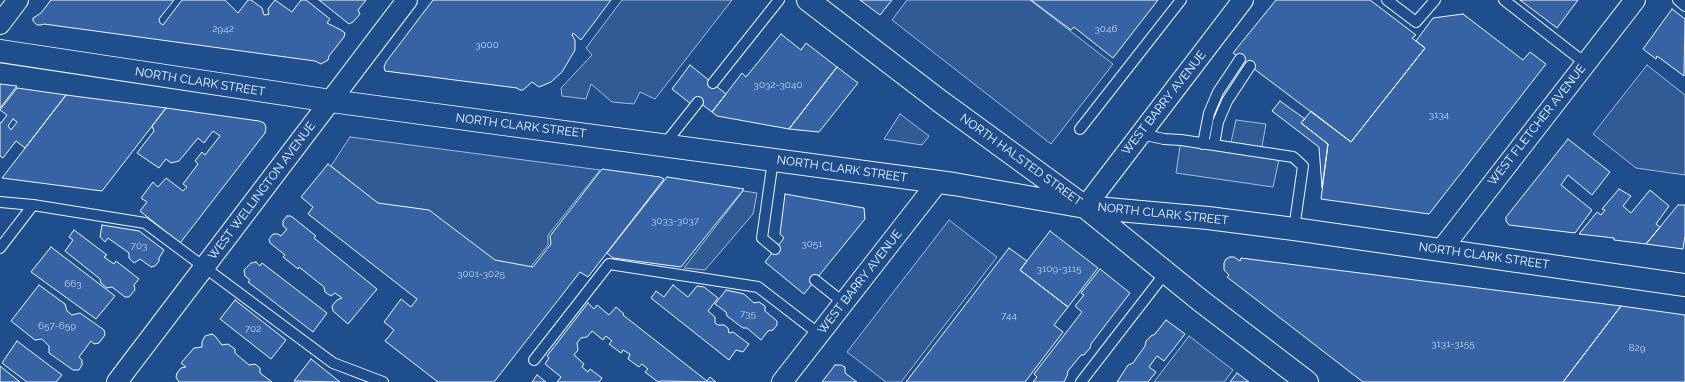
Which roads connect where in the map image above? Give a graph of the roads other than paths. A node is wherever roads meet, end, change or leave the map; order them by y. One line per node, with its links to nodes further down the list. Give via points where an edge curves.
1 (18, 0): 13 (street)
2 (407, 0): 19 (street, WEST WELLINGTON AVENUE)
3 (778, 0): 18 (lane)
4 (808, 0): 30 (main road, NORTH HALSTED STREET, via 941,102)
5 (1181, 0): 21 (lane)
6 (1243, 0): 22 (street, WEST BARRY AVENUE)
7 (1387, 0): 8 (lane, via 1416,22)
8 (1435, 0)
9 (1504, 0): 16 (lane)
10 (1635, 0): 16 (street, WEST FLETCHER AVENUE)
11 (1678, 0): 12 (lane)
12 (1685, 6)
13 (0, 24)
14 (0, 51): 19 (main road, NORTH CLARK STREET)
15 (1240, 59): 23 (lane, via 1218,92 1209,113)
16 (1585, 63): 34 (street, WEST FLETCHER AVENUE)
17 (1250, 66): 25 (lane, via 1226,101 1218,122)
18 (713, 83)
19 (331, 101): 24 (main road, NORTH CLARK STREET); 35 (street, WEST WELLINGTON AVENUE)
20 (698, 102): 24 (lane)
21 (1080, 129)
22 (1141, 134): 23 (lane); 30 (street, WEST BARRY AVENUE)
23 (1203, 144): 25 (lane)
24 (664, 145): 26 (main road, NORTH CLARK STREET)
25 (1214, 145): 31 (lane, via 1293,157 1303,166)
26 (772, 160): 27 (main road, NORTH CLARK STREET); 33 (lane, via 762,238)
27 (937, 183): 30 (main road, NORTH CLARK STREET); 39 (street, WEST BARRY AVENUE)
28 (0, 202): 29 (lane)
29 (33, 205): 32 (lane); 35 (lane, via 145,223)
30 (1085, 207): 31 (main road, NORTH CLARK STREET); 36 (main road, NORTH HALSTED STREET)
31 (1294, 229): 34 (main road, NORTH CLARK STREET)
32 (0, 248)
33 (775, 249)
34 (1441, 250): 38 (main road, NORTH CLARK STREET)
35 (204, 267): 42 (street, WEST WELLINGTON AVENUE); 43 (lane, via 333,364)
36 (1166, 272): 45 (lane); 46 (main road, NORTH HALSTED STREET)
37 (815, 280): 39 (lane)
38 (1685, 285)
39 (844, 303): 40 (street, WEST BARRY AVENUE)
40 (819, 334): 41 (lane, via 758,287 609,264); 44 (street, WEST BARRY AVENUE)
41 (534, 360)
42 (117, 382)
43 (383, 382)
44 (782, 382)
45 (1081, 382)
46 (1308, 382)

